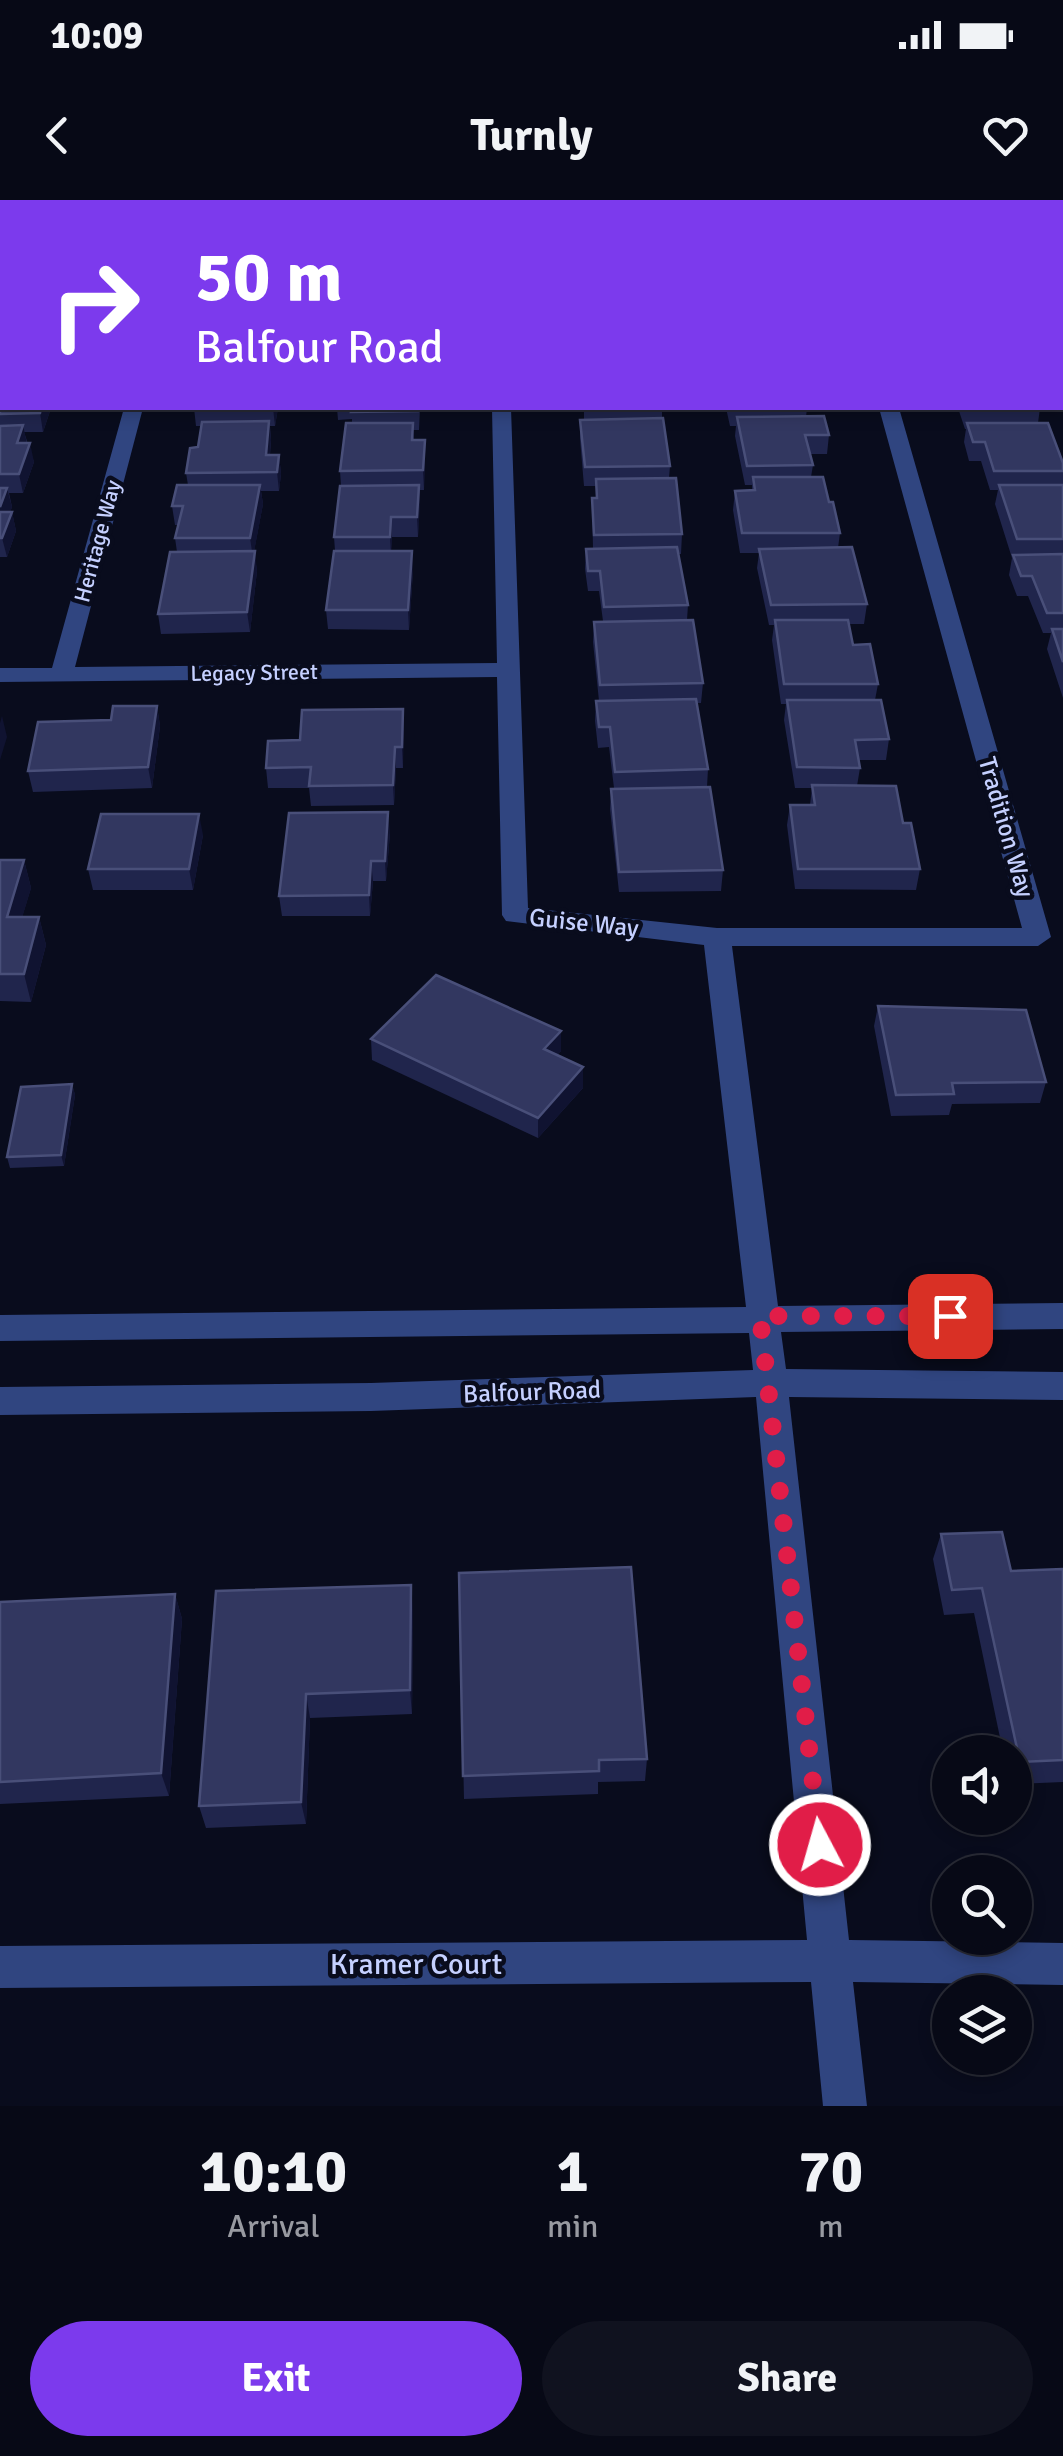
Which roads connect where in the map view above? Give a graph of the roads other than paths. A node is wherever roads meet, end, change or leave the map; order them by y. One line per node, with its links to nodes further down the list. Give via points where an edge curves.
1 (131, 410): 5 (street, Heritage Way)
2 (502, 410): 4 (street, Guise Way)
3 (889, 410): 7 (street, Tradition Way, via 1038,937)
4 (508, 670): 5 (street, Legacy Street); 7 (street, Guise Way, via 515,915)
5 (62, 674): 6 (street, Legacy Street)
6 (0, 675)
7 (717, 937): 8 (street)
8 (760, 1316): 9 (street); 10 (street); 11 (street)
9 (1063, 1316)
10 (0, 1328)
11 (771, 1383): 12 (street, Balfour Road); 13 (street, Balfour Road); 14 (street)
12 (1063, 1386)
13 (0, 1401)
14 (833, 1960): 15 (street, Kramer Court); 16 (street, Kramer Court); 17 (street)
15 (1063, 1964)
16 (0, 1967)
17 (845, 2106)

